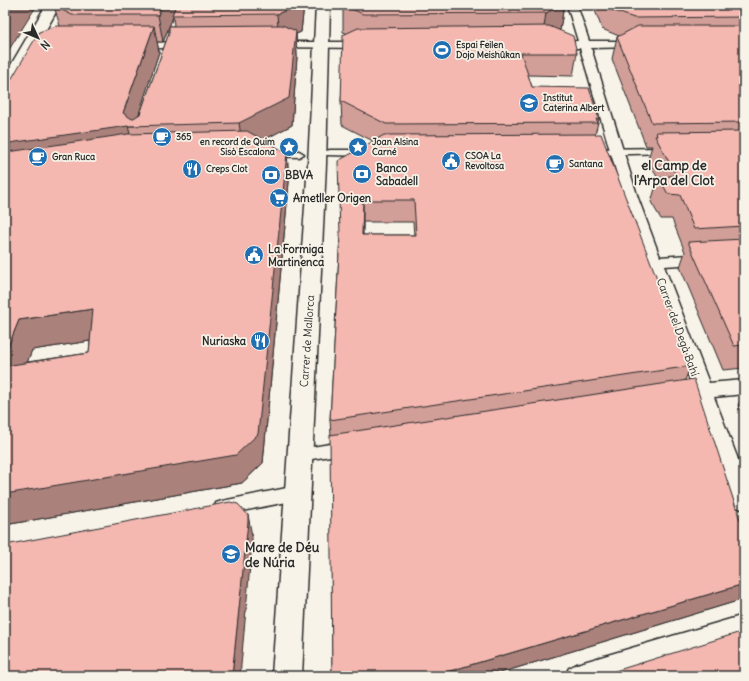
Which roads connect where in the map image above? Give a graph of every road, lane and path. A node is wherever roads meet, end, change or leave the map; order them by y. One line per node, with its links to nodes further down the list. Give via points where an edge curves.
1 (53, 5): 14 (main road, via 36,46)
2 (323, 5): 9 (main road, Carrer de Mallorca)
3 (572, 5): 5 (street, Carrer del Degà Bahí)
4 (171, 40): 7 (street); 12 (street); 13 (street, via 165,54)
5 (584, 44): 6 (street); 11 (street); 17 (street, Carrer del Degà Bahí)
6 (650, 44)
7 (201, 45)
8 (264, 45): 9 (street)
9 (321, 45): 10 (street); 27 (main road, Carrer de Mallorca, via 317,164)
10 (380, 45)
11 (538, 45)
12 (128, 46)
13 (166, 58)
14 (5, 88)
15 (680, 151): 17 (street)
16 (581, 152): 17 (street)
17 (617, 152): 23 (street, Carrer del Degà Bahí)
18 (330, 153): 19 (street)
19 (382, 153)
20 (259, 154): 21 (street)
21 (299, 154)
22 (744, 256): 23 (street)
23 (654, 262): 25 (street, Carrer del Degà Bahí)
24 (744, 387): 25 (street)
25 (702, 391): 29 (street, Carrer del Degà Bahí)
26 (365, 445): 27 (street)
27 (300, 455): 28 (main road, Carrer de Mallorca)
28 (297, 493): 30 (street); 32 (main road, Carrer de Mallorca)
29 (744, 500)
30 (204, 511)
31 (744, 626): 33 (street)
32 (287, 676)
33 (577, 676)

